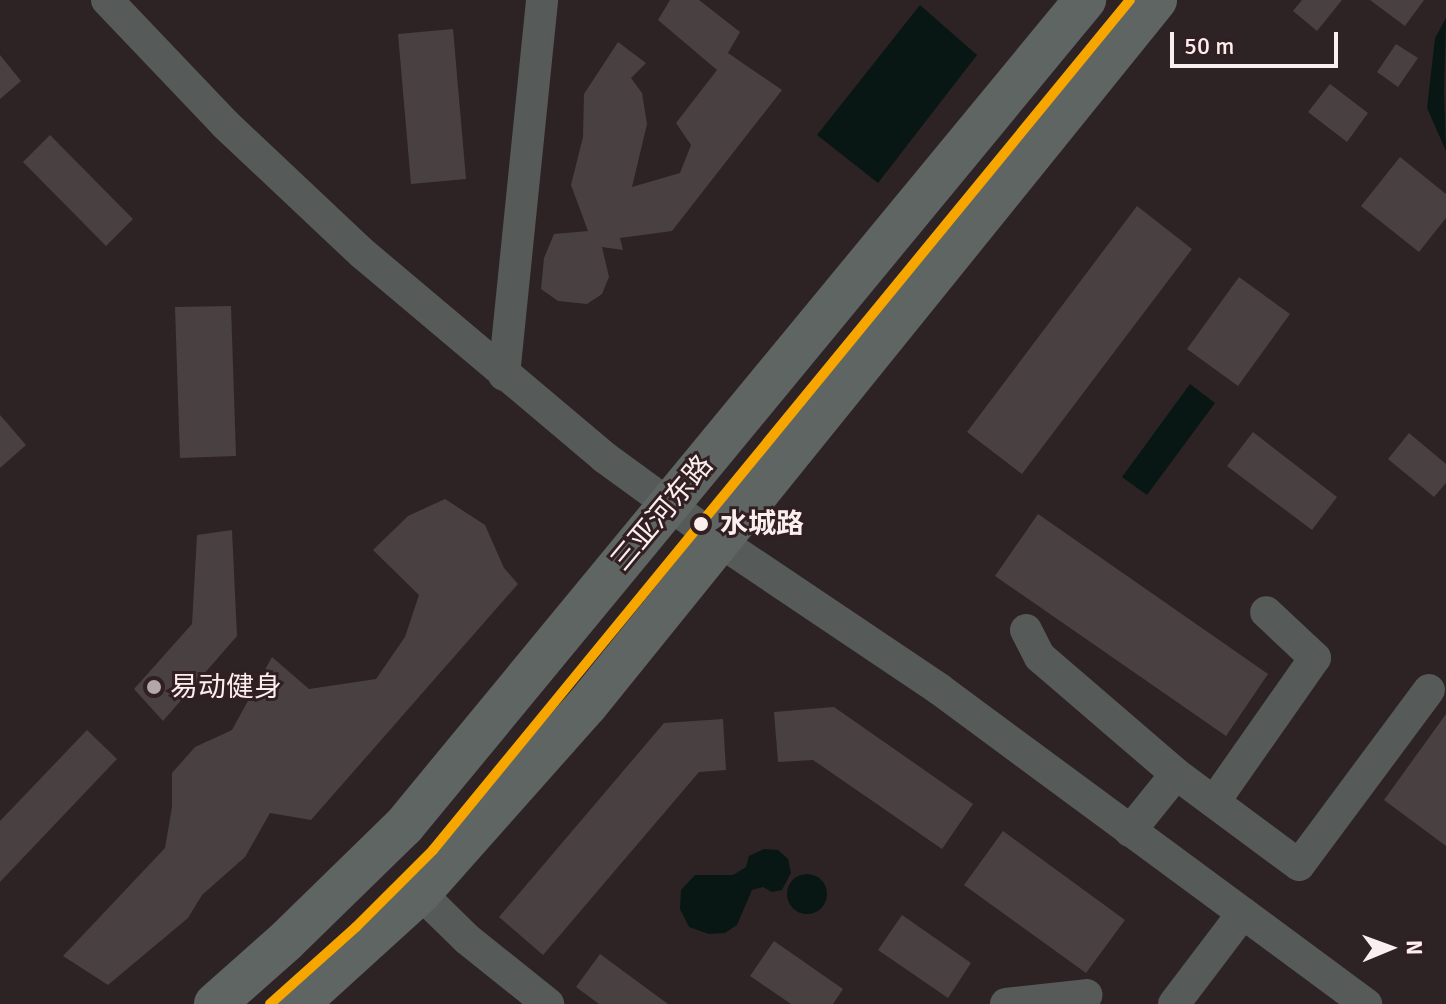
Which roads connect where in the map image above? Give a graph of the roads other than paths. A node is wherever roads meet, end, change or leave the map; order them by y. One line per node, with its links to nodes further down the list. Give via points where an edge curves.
1 (107, 0): 5 (street, via 237,135 362,253)
2 (542, 0): 5 (street)
3 (1085, 0): 6 (main road, 三亚河东路)
4 (1156, 0): 7 (main road)
5 (504, 375): 6 (street)
6 (669, 506): 7 (street); 17 (main road, 三亚河东路, via 404,826)
7 (722, 543): 13 (street, via 895,657); 14 (main road)
8 (1266, 612): 12 (street, via 1315,658)
9 (1026, 630): 11 (street, via 1040,657)
10 (1429, 690): 12 (street, via 1299,865)
11 (1176, 774): 12 (street); 13 (street)
12 (1214, 802)
13 (1130, 831): 15 (street)
14 (420, 893): 18 (main road); 19 (street)
15 (1243, 913): 21 (street); 22 (street)
16 (1087, 995): 20 (street)
17 (215, 1004)
18 (298, 1004)
19 (548, 1004)
20 (1006, 1004)
21 (1174, 1004)
22 (1366, 1004)

